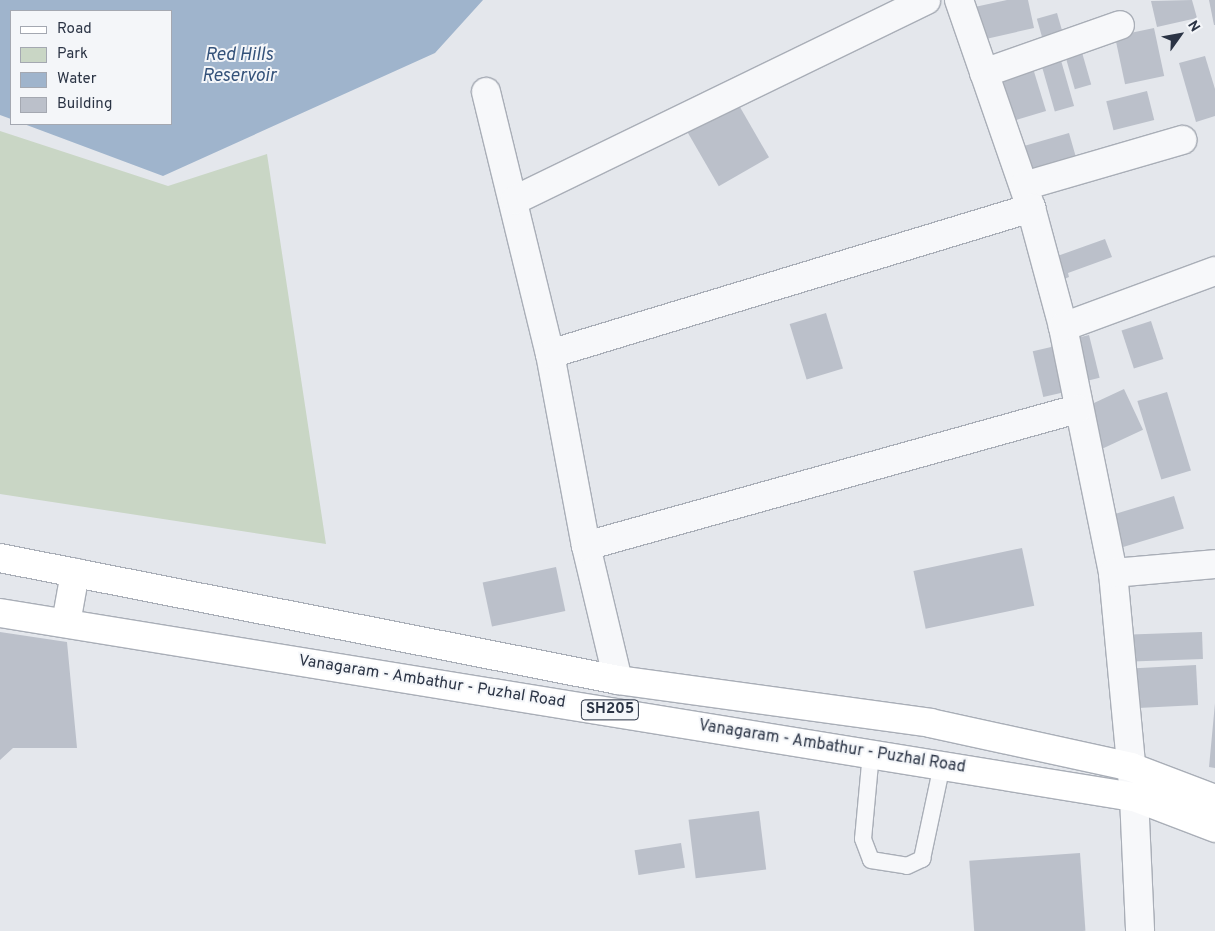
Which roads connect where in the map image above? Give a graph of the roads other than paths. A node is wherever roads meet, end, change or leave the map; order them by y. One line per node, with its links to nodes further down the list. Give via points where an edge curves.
1 (926, 0): 8 (street)
2 (960, 0): 4 (street)
3 (1120, 25): 4 (street)
4 (984, 73): 7 (street)
5 (486, 92): 8 (street)
6 (1182, 140): 7 (street)
7 (1027, 197): 10 (street); 11 (street)
8 (515, 200): 11 (street)
9 (1215, 271): 10 (street)
10 (1063, 327): 12 (street)
11 (550, 354): 13 (street)
12 (1077, 409): 13 (street); 16 (street)
13 (586, 546): 20 (street)
14 (0, 558): 17 (main road)
15 (1215, 564): 16 (street)
16 (1113, 572): 25 (street)
17 (76, 573): 19 (main road); 20 (main road)
18 (0, 613): 19 (main road, Vanagaram - Ambathur - Puzhal Road / SH205)
19 (66, 624): 22 (main road, Vanagaram - Ambathur - Puzhal Road / SH205)
20 (618, 680): 21 (main road)
21 (830, 709): 22 (main road); 25 (main road, via 930,723)
22 (827, 746): 23 (main road, Vanagaram - Ambathur - Puzhal Road / SH205)
23 (871, 753): 24 (main road, Vanagaram - Ambathur - Puzhal Road / SH205); 24 (lane, via 863,839 871,860 907,866 922,859)
24 (942, 765): 26 (main road, Vanagaram - Ambathur - Puzhal Road / SH205)
25 (1131, 767): 26 (street); 27 (main road)
26 (1134, 797): 28 (main road, Vanagaram - Ambathur - Puzhal Road / SH205); 29 (street)
27 (1215, 799)
28 (1215, 828)
29 (1140, 931)

